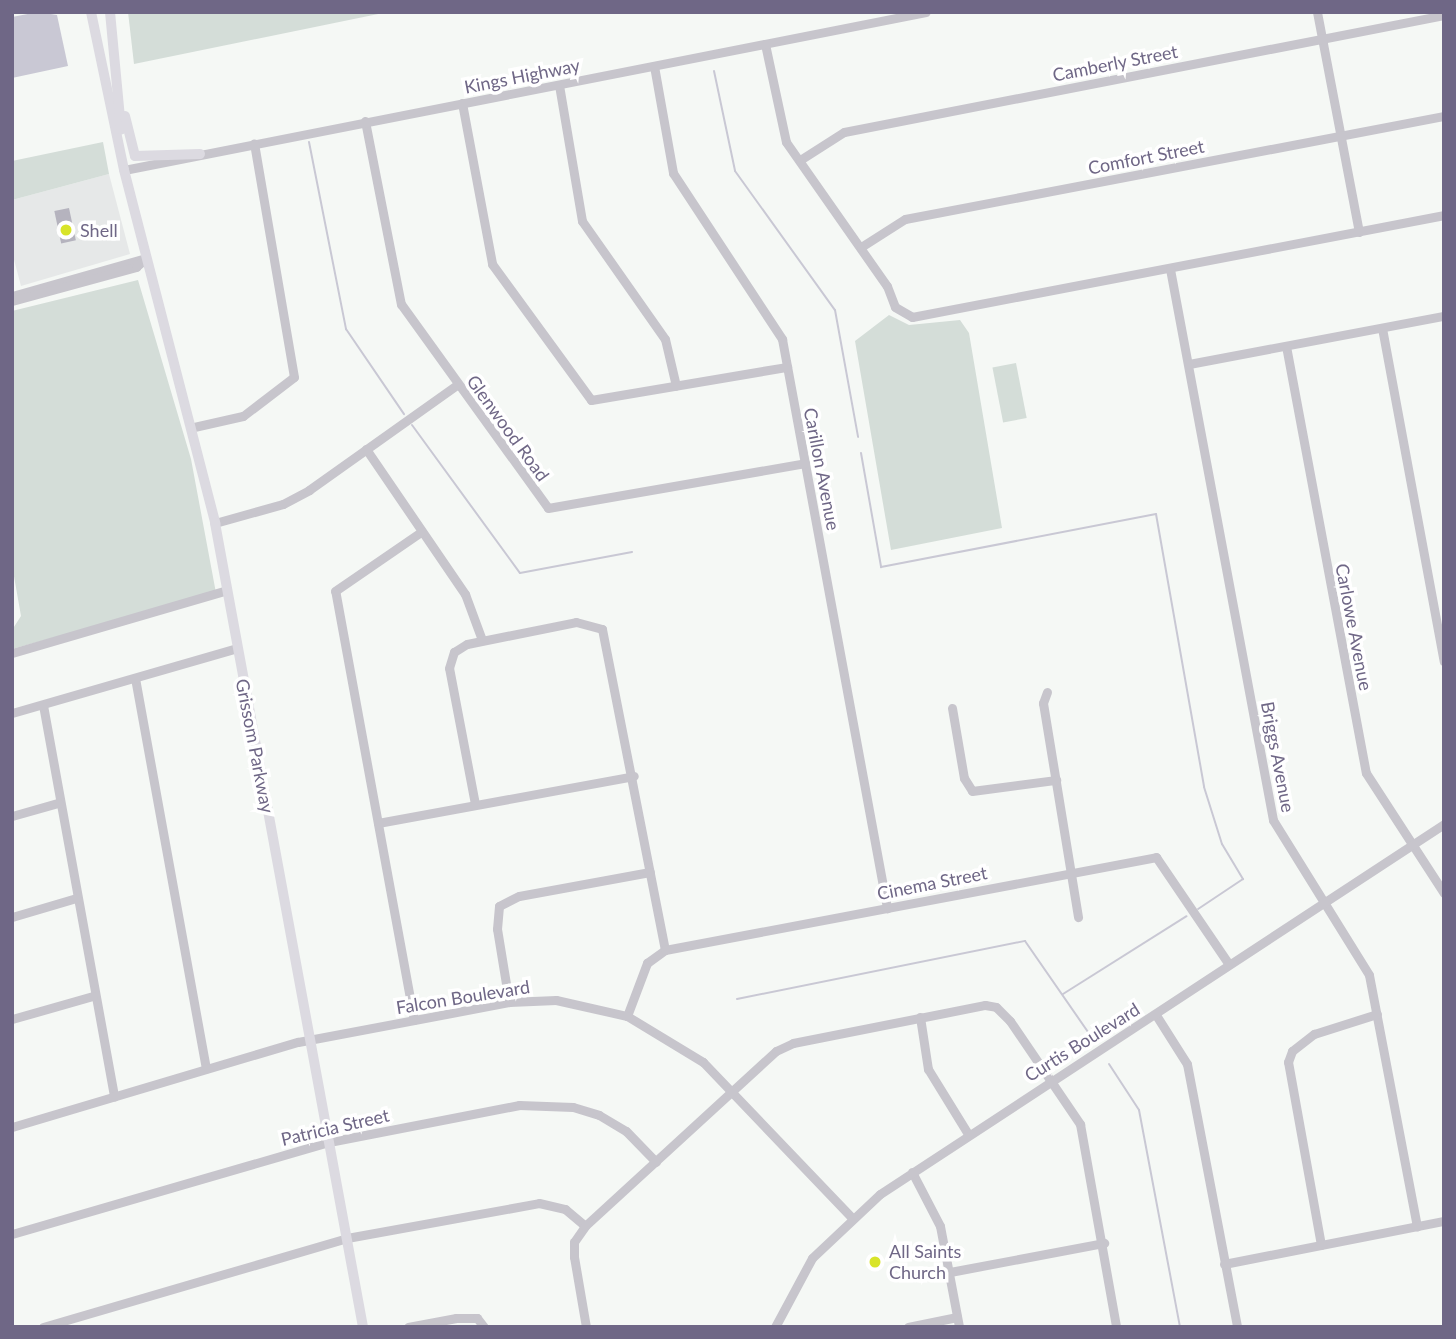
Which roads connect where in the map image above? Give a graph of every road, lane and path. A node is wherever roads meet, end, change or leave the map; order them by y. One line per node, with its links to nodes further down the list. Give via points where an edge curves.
1 (91, 12): 18 (main road, Grissom Parkway)
2 (110, 12): 10 (main road, Grissom Parkway)
3 (926, 12): 7 (street, Kings Highway)
4 (1317, 12): 6 (street)
5 (1444, 15): 6 (street, Camberly Street)
6 (1321, 39): 14 (street); 17 (street, Camberly Street, via 844,131)
7 (765, 44): 8 (street, Kings Highway); 17 (street, via 782,133)
8 (654, 66): 9 (street, Kings Highway); 29 (street, Carillon Avenue, via 673,173 776,325)
9 (559, 85): 11 (street, Kings Highway); 31 (street, via 582,221 665,339)
10 (118, 90): 16 (main road, via 135,156); 18 (main road, Grissom Parkway)
11 (462, 103): 13 (street, Kings Highway); 31 (street, via 492,264 581,389 591,400 611,400)
12 (1444, 116): 14 (street, Comfort Street)
13 (365, 121): 15 (street, Kings Highway); 30 (street, Glenwood Road, via 397,295)
14 (1339, 136): 20 (street); 21 (street, Comfort Street, via 905,219)
15 (254, 143): 16 (street, Kings Highway); 32 (street, via 294,377 243,416)
16 (200, 154): 18 (street, Kings Highway)
17 (800, 160): 21 (street)
18 (124, 170): 22 (main road, Grissom Parkway)
19 (1444, 215): 20 (street)
20 (1359, 232): 23 (street)
21 (861, 247): 23 (street, via 901,314 912,317)
22 (146, 257): 24 (street); 32 (main road, Grissom Parkway)
23 (1170, 269): 28 (street, Briggs Avenue)
24 (12, 298)
25 (1444, 316): 26 (street)
26 (1382, 328): 27 (street); 41 (street)
27 (1286, 346): 28 (street); 54 (street, Carlowe Avenue, via 1362,760)
28 (1189, 364): 59 (street, Briggs Avenue, via 1273,820)
29 (787, 367): 31 (street); 34 (street, Carillon Avenue)
30 (457, 385): 33 (street); 34 (street, Glenwood Road, via 548,508)
31 (676, 386)
32 (194, 427): 35 (main road, Grissom Parkway)
33 (366, 449): 35 (street, via 283,504); 36 (street)
34 (805, 463): 60 (street, Carillon Avenue)
35 (215, 523): 37 (main road, Grissom Parkway)
36 (421, 532): 38 (street, via 471,605); 52 (street, via 335,591)
37 (227, 590): 39 (main road, Grissom Parkway); 40 (street)
38 (482, 640): 47 (street, via 576,622 602,629); 50 (street, via 454,652 449,668)
39 (237, 648): 42 (street); 73 (main road, Grissom Parkway)
40 (12, 653)
41 (1444, 659)
42 (135, 678): 44 (street); 74 (street)
43 (1047, 691): 48 (street, via 1043,703)
44 (43, 705): 46 (street); 49 (street)
45 (952, 708): 48 (street, via 964,778 972,791)
46 (12, 713)
47 (634, 776): 50 (street); 55 (street)
48 (1056, 780): 56 (street)
49 (58, 803): 51 (street); 58 (street)
50 (475, 804): 52 (street)
51 (12, 816)
52 (378, 823): 72 (street)
53 (1444, 824): 54 (street, Curtis Boulevard)
54 (1413, 845): 57 (street, Carlowe Avenue); 59 (street, Curtis Boulevard)
55 (650, 872): 63 (street); 66 (street, via 519,896 499,906 497,929)
56 (1072, 873): 60 (street, Cinema Street); 62 (street); 64 (street, Cinema Street, via 1156,858)
57 (1444, 893)
58 (76, 898): 61 (street); 65 (street)
59 (1323, 902): 64 (street, Curtis Boulevard); 67 (street, Briggs Avenue, via 1369,975)
60 (887, 908): 63 (street, Cinema Street)
61 (12, 917)
62 (1078, 917)
63 (665, 950): 69 (street, via 647,963)
64 (1228, 963): 68 (street, Curtis Boulevard)
65 (93, 996): 71 (street); 77 (street)
66 (509, 1002): 69 (street, Falcon Boulevard, via 556,1000); 72 (street, Falcon Boulevard)
67 (1377, 1014): 86 (street, Briggs Avenue); 90 (street, via 1314,1034 1292,1051 1288,1062)
68 (1156, 1015): 75 (street, Curtis Boulevard); 91 (street, via 1187,1065)
69 (628, 1016): 76 (street, Falcon Boulevard, via 663,1033)
70 (920, 1017): 75 (street, via 996,1007); 76 (street, via 793,1043 775,1051); 79 (street, via 928,1069)
71 (12, 1020)
72 (414, 1020): 73 (street, Falcon Boulevard)
73 (310, 1039): 74 (street, Falcon Boulevard); 80 (main road, Grissom Parkway)
74 (206, 1069): 77 (street, Falcon Boulevard)
75 (1050, 1080): 79 (street, Curtis Boulevard); 89 (street, via 1080,1124)
76 (733, 1090): 81 (street); 83 (street, Falcon Boulevard)
77 (114, 1097): 78 (street, Falcon Boulevard)
78 (12, 1127)
79 (968, 1134): 82 (street, Curtis Boulevard)
80 (329, 1142): 81 (street, Patricia Street, via 545,1104 599,1115 626,1131); 87 (street, Patricia Street); 88 (main road, Grissom Parkway)
81 (656, 1161): 85 (street)
82 (912, 1172): 83 (street, Curtis Boulevard); 92 (street, via 935,1209)
83 (851, 1217): 99 (street, Curtis Boulevard, via 812,1258)
84 (1444, 1221): 86 (street)
85 (585, 1226): 88 (street, via 565,1209 539,1203); 98 (street, via 574,1242 574,1257)
86 (1417, 1226): 90 (street)
87 (12, 1234)
88 (346, 1238): 94 (street); 95 (main road, Grissom Parkway)
89 (1104, 1243): 92 (street); 101 (street)
90 (1321, 1245): 91 (street)
91 (1224, 1264): 102 (street)
92 (950, 1272): 93 (street)
93 (958, 1322): 100 (street)
94 (43, 1327)
95 (363, 1327)
96 (408, 1327): 97 (street, via 477,1318)
97 (484, 1327)
98 (586, 1327)
99 (775, 1327)
100 (908, 1327)
101 (1116, 1327)
102 (1237, 1327)

